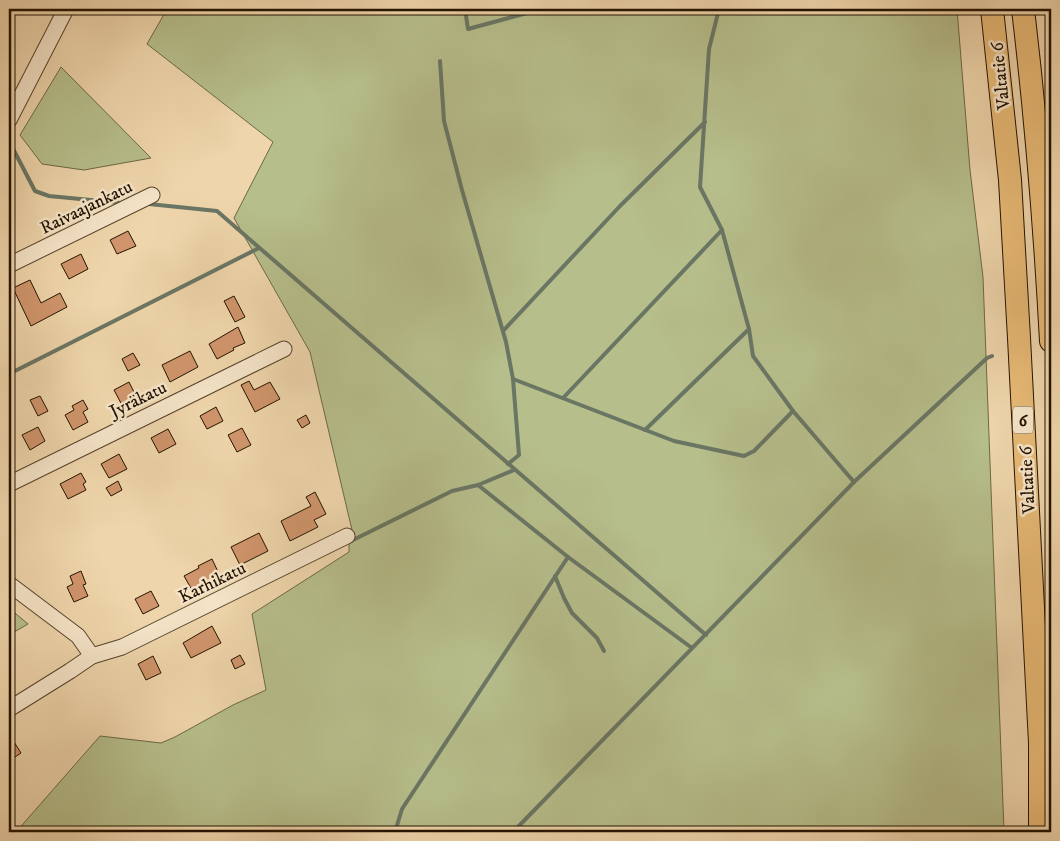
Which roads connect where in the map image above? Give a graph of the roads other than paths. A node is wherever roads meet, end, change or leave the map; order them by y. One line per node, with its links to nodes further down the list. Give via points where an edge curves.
1 (992, 9): 14 (highway, Valtatie 6 / 6, via 1010,180 1019,328 1040,743)
2 (1023, 9): 7 (highway, Valtatie 6, via 1046,238)
3 (61, 12): 4 (street)
4 (9, 120)
5 (152, 196): 6 (street, Raivaajankatu)
6 (9, 265)
7 (1051, 341)
8 (284, 349): 9 (street, Jyräkatu)
9 (9, 484)
10 (347, 536): 12 (street, Karhikatu, via 122,647)
11 (9, 584): 12 (street, via 78,636)
12 (92, 656): 13 (street, Karhikatu)
13 (9, 709)
14 (1040, 832)

